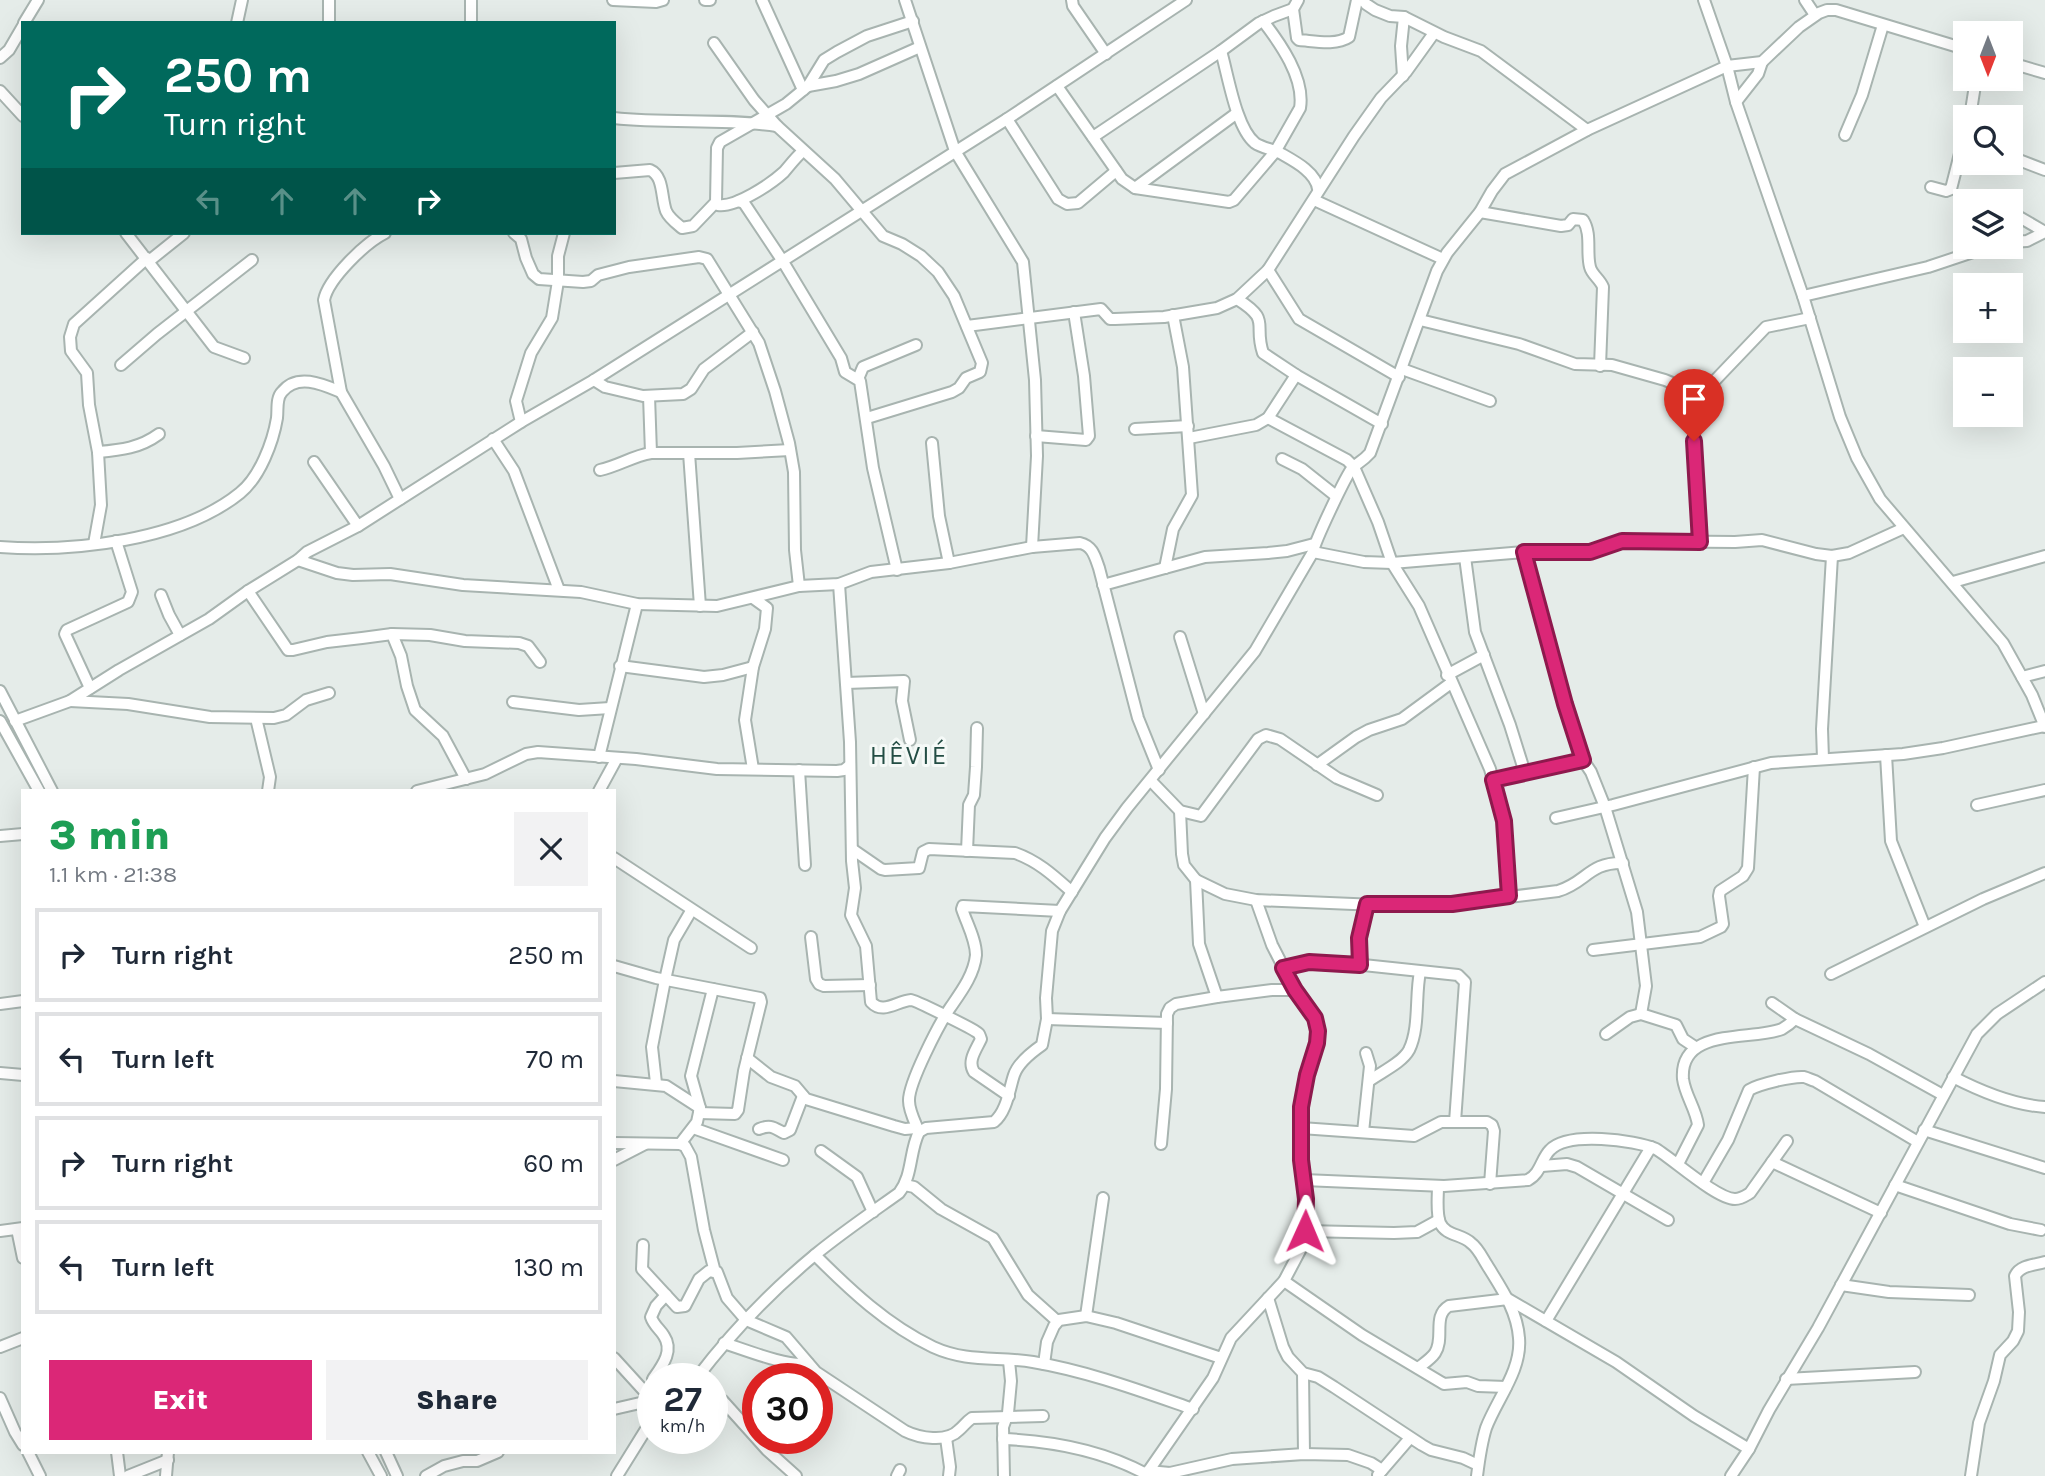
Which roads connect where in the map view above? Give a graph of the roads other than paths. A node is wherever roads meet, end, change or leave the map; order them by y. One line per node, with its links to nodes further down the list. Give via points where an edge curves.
1 (38, 0): 18 (street)
2 (243, 0): 19 (street)
3 (330, 0): 20 (street)
4 (471, 0): 21 (street)
5 (612, 0): 6 (street)
6 (663, 0)
7 (762, 0): 39 (street)
8 (905, 0): 23 (street)
9 (1072, 0): 32 (street)
10 (1186, 0): 32 (street)
11 (1357, 0): 15 (street, via 1351,32 1344,41 1299,40)
12 (1363, 0): 17 (street, via 1375,10)
13 (1704, 0): 34 (street)
14 (1805, 0): 16 (street)
15 (1296, 5): 22 (street)
16 (1815, 15): 24 (street, via 1836,10); 33 (street)
17 (1404, 17): 26 (street); 37 (street)
18 (26, 21)
19 (238, 21)
20 (329, 21)
21 (471, 21)
22 (1263, 21): 30 (street); 54 (street, via 1285,52 1301,103)
23 (913, 22): 29 (street); 39 (street, via 867,36 837,52 824,60)
24 (1883, 25): 28 (street); 50 (street)
25 (21, 28): 31 (street)
26 (1434, 33): 37 (street); 49 (street, via 1481,51)
27 (714, 43): 44 (street)
28 (1953, 45)
29 (920, 47): 39 (street, via 859,74); 53 (street)
30 (1222, 51): 42 (street); 51 (street)
31 (4, 54)
32 (1107, 54): 38 (street)
33 (1762, 62): 34 (street); 41 (street)
34 (1727, 66): 41 (street); 49 (street)
35 (2023, 66): 36 (street)
36 (2045, 73)
37 (1402, 76): 62 (street, via 1381,98)
38 (1057, 86): 46 (street); 51 (street)
39 (805, 88): 44 (street)
40 (0, 91): 43 (street)
41 (1736, 102): 83 (street)
42 (1237, 113): 54 (street, via 1252,141); 61 (street)
43 (21, 114)
44 (767, 114): 47 (street); 48 (street)
45 (616, 118): 47 (street)
46 (1007, 119): 53 (street); 57 (street, via 1058,199 1067,204 1078,204)
47 (752, 122): 48 (street); 64 (street, via 717,148)
48 (777, 127): 52 (street)
49 (1587, 130): 66 (street, via 1505,174)
50 (1845, 135)
51 (1093, 137): 57 (street)
52 (803, 150): 63 (street, via 783,172); 65 (street)
53 (955, 151): 65 (street); 88 (street, via 1023,262)
54 (1275, 152): 61 (street, via 1228,202); 62 (street, via 1313,176)
55 (2023, 162): 56 (street)
56 (2045, 170)
57 (1116, 171): 61 (street)
58 (616, 173): 64 (street, via 655,172 667,212 682,228 693,226)
59 (1955, 175): 60 (street, via 1951,189)
60 (1931, 187)
61 (1135, 188)
62 (1316, 194): 75 (street); 80 (street)
63 (739, 201): 64 (street, via 724,206); 79 (street)
64 (716, 202)
65 (862, 211): 79 (street); 91 (street, via 883,236 921,256 938,272)
66 (1480, 212): 75 (street); 96 (street, via 1561,226 1573,219 1583,220 1588,227 1590,268 1603,287)
67 (2023, 219): 68 (street)
68 (2045, 232): 74 (street)
69 (128, 235): 77 (street)
70 (181, 235): 77 (street)
71 (381, 235): 101 (street, via 326,291)
72 (516, 235): 81 (street, via 536,277)
73 (563, 235): 81 (street)
74 (2023, 241)
75 (1443, 259): 90 (street)
76 (1953, 259): 83 (street)
77 (148, 260): 85 (street); 116 (street, via 71,330 71,351 88,377)
78 (252, 260): 85 (street)
79 (782, 260): 82 (street); 99 (street, via 845,372)
80 (1268, 270): 84 (street); 97 (street, via 1299,319)
81 (558, 281): 82 (street, via 591,281 629,267 699,257 707,259); 107 (street, via 552,318 531,353 516,401)
82 (730, 294): 92 (street); 100 (street)
83 (1803, 296): 89 (street)
84 (1237, 299): 87 (street, via 1217,308); 98 (street, via 1258,317 1263,353)
85 (186, 312): 94 (street, via 214,347); 95 (street)
86 (1074, 313): 87 (street, via 1101,309 1115,319); 88 (street); 112 (street, via 1088,436 1086,440)
87 (1173, 315): 110 (street)
88 (1028, 318): 91 (street); 112 (street)
89 (1810, 318): 102 (street, via 1766,327); 126 (street, via 1857,458)
90 (1420, 320): 96 (street, via 1519,344 1575,364); 97 (street)
91 (967, 326): 105 (street, via 982,363 980,372 952,392)
92 (753, 332): 103 (street, via 704,369 689,392); 115 (street)
93 (916, 345): 99 (street, via 863,366)
94 (244, 358)
95 (121, 365)
96 (1600, 366): 102 (street, via 1612,365 1665,380)
97 (1400, 373): 104 (street); 108 (street)
98 (1296, 374): 106 (street); 108 (street)
99 (858, 379): 105 (street)
100 (594, 380): 103 (street, via 605,387); 107 (street)
101 (341, 392): 124 (street); 127 (street, via 314,381 293,383 280,394 272,441 242,492 186,523)
102 (1700, 395): 128 (street, via 1693,416)
103 (649, 396): 117 (street)
104 (1490, 401)
105 (867, 418): 141 (street, via 873,467)
106 (1268, 418): 110 (street, via 1249,428); 121 (street)
107 (521, 422): 113 (street)
108 (1382, 424): 121 (street, via 1370,453)
109 (1135, 429): 110 (street)
110 (1188, 432): 140 (street, via 1192,495 1173,529)
111 (159, 434): 116 (street, via 127,449)
112 (1036, 436): 131 (street)
113 (493, 439): 124 (street); 146 (street, via 514,471)
114 (932, 443): 138 (street)
115 (790, 450): 118 (street); 145 (street)
116 (98, 452): 129 (street, via 101,505)
117 (651, 453): 118 (street); 122 (street)
118 (690, 453): 151 (street)
119 (1282, 459): 123 (street)
120 (314, 462): 125 (street)
121 (1354, 467): 123 (street); 139 (street)
122 (600, 470)
123 (1336, 496): 132 (street)
124 (400, 499): 125 (street)
125 (358, 526): 137 (street)
126 (1904, 528): 135 (street); 142 (street)
127 (116, 541): 129 (street); 163 (street, via 131,597 65,634)
128 (1700, 542): 133 (street, via 1622,541 1590,552); 135 (street, via 1762,540)
129 (94, 544): 130 (street)
130 (0, 547)
131 (1032, 547): 138 (street); 144 (street, via 1087,545 1093,550)
132 (1313, 548): 139 (street, via 1364,562); 140 (street, via 1205,557); 169 (street, via 1255,651)
133 (1524, 552): 134 (street); 180 (street)
134 (1465, 556): 139 (street); 155 (street, via 1474,625)
135 (1832, 556): 179 (street, via 1822,717)
136 (2045, 556): 142 (street)
137 (298, 560): 146 (street, via 352,575 390,574 463,585); 147 (street)
138 (949, 563): 141 (street)
139 (1392, 563): 161 (street, via 1419,606)
140 (1165, 568): 144 (street)
141 (897, 570): 143 (street, via 871,572)
142 (1952, 582): 160 (street, via 2003,643)
143 (839, 584): 145 (street); 162 (street)
144 (1103, 585): 186 (street, via 1138,718)
145 (799, 586): 149 (street)
146 (559, 590): 150 (street)
147 (248, 591): 152 (street, via 288,650); 153 (street)
148 (161, 595): 153 (street)
149 (753, 598): 151 (street); 158 (street, via 767,608)
150 (637, 604): 151 (street); 157 (street)
151 (699, 606)
152 (392, 634): 156 (street, via 519,643 528,646); 188 (street, via 415,710 443,736)
153 (180, 635): 163 (street)
154 (1180, 637): 169 (street)
155 (1484, 655): 161 (street); 187 (street)
156 (540, 662)
157 (620, 666): 158 (street, via 704,677); 168 (street)
158 (753, 667): 184 (street, via 745,726)
159 (2045, 671): 160 (street)
160 (2022, 677): 173 (street)
161 (1449, 679): 181 (street, via 1402,719 1368,730); 189 (street)
162 (846, 683): 175 (street, via 904,681 902,701); 182 (street)
163 (90, 688): 166 (street)
164 (0, 691): 172 (street)
165 (329, 693): 170 (street, via 306,700 286,715)
166 (70, 701): 170 (street); 172 (street)
167 (513, 702): 168 (street, via 579,710)
168 (610, 708): 177 (street)
169 (1203, 714): 186 (street)
170 (256, 718): 193 (street, via 270,777)
171 (0, 721): 191 (street)
172 (15, 721): 192 (street)
173 (2045, 726): 176 (street)
174 (977, 728): 205 (street)
175 (910, 740)
176 (1886, 755): 179 (street); 217 (street, via 1891,841)
177 (599, 757): 178 (street); 188 (street, via 526,754)
178 (617, 758): 184 (street); 195 (street)
179 (1824, 759): 183 (street)
180 (1583, 760): 187 (street); 199 (street)
181 (1317, 765): 197 (street); 200 (street, via 1280,739 1266,735 1258,739 1201,816)
182 (849, 766): 185 (street, via 837,771); 204 (street)
183 (1754, 767): 199 (street); 219 (street, via 1748,868 1720,891 1723,924 1700,937)
184 (753, 768): 185 (street)
185 (799, 770): 208 (street)
186 (1159, 770): 190 (street)
187 (1525, 773): 189 (street)
188 (466, 779): 194 (street)
189 (1493, 780): 212 (street, via 1504,821)
190 (1151, 781): 200 (street); 211 (street, via 1105,838)
191 (38, 789)
192 (51, 789)
193 (268, 789)
194 (425, 789)
195 (600, 789)
196 (2045, 790): 198 (street)
197 (1377, 795)
198 (1977, 805)
199 (1605, 807): 201 (street); 207 (street)
200 (1180, 811): 210 (street, via 1184,865)
201 (1556, 818)
202 (21, 834): 203 (street)
203 (0, 836)
204 (852, 849): 205 (street, via 886,870 919,867 923,852 929,849); 228 (street, via 855,888 851,915 866,946)
205 (967, 851): 211 (street, via 1027,857)
206 (616, 859): 215 (street)
207 (1623, 863): 212 (street, via 1608,862 1562,890); 219 (street)
208 (805, 865)
209 (2045, 873): 217 (street)
210 (1196, 880): 213 (street, via 1225,894); 232 (street, via 1199,944)
211 (1072, 891): 216 (street)
212 (1509, 896): 214 (street, via 1452,904)
213 (1256, 900): 214 (street); 224 (street)
214 (1367, 904): 222 (street, via 1359,938)
215 (691, 911): 220 (street); 227 (street, via 674,940)
216 (1060, 911): 237 (street, via 963,906 975,960); 238 (street, via 1052,931)
217 (1925, 927): 226 (street)
218 (811, 937): 228 (street, via 819,984)
219 (1641, 944): 221 (street); 236 (street, via 1646,986)
220 (751, 948)
221 (1593, 950)
222 (1360, 965): 224 (street, via 1309,962); 225 (street)
223 (616, 967): 227 (street)
224 (1283, 968): 231 (street)
225 (1420, 972): 248 (street, via 1409,1049); 256 (street, via 1458,975 1465,982)
226 (1831, 974)
227 (664, 980): 230 (street); 250 (street, via 652,1047)
228 (870, 985): 237 (street, via 871,1002 877,1008 918,1001)
229 (2042, 987): 247 (street, via 1987,1022)
230 (713, 989): 244 (street, via 760,998); 255 (street, via 691,1076)
231 (1295, 990): 232 (street); 258 (street, via 1315,1018 1318,1031 1301,1107)
232 (1217, 997): 240 (street, via 1177,1004 1170,1008)
233 (21, 1000): 235 (street)
234 (1772, 1003): 239 (street)
235 (0, 1004)
236 (1641, 1014): 241 (street); 242 (street, via 1676,1024 1683,1039)
237 (944, 1016): 253 (street, via 980,1035 971,1068); 260 (street, via 910,1092)
238 (1047, 1019): 240 (street); 253 (street, via 1042,1045 1015,1072)
239 (1795, 1019): 242 (street, via 1774,1031); 251 (street)
240 (1167, 1023): 268 (street)
241 (1606, 1034)
242 (1695, 1046): 274 (street, via 1683,1075 1698,1125)
243 (1366, 1053): 248 (street)
244 (747, 1058): 252 (street, via 771,1077 795,1086); 255 (street, via 736,1114)
245 (0, 1073): 246 (street)
246 (21, 1075)
247 (1953, 1077): 251 (street); 254 (street, via 1989,1094)
248 (1368, 1080): 262 (street)
249 (616, 1081): 250 (street)
250 (656, 1083): 255 (street, via 672,1088)
251 (1943, 1095): 261 (street)
252 (803, 1096): 259 (street, via 790,1130); 260 (street)
253 (1009, 1096): 260 (street, via 994,1122)
254 (2045, 1107)
255 (699, 1110): 257 (street)
256 (1455, 1122): 262 (street, via 1434,1124 1413,1136); 279 (street, via 1492,1125)
257 (693, 1128): 267 (street); 272 (street)
258 (1301, 1128): 262 (street); 277 (street)
259 (759, 1129)
260 (918, 1130): 280 (street)
261 (1924, 1130): 264 (street); 276 (street)
262 (1363, 1132)
263 (1787, 1141): 273 (street)
264 (1918, 1142): 278 (street, via 1815,1081 1794,1078 1749,1090); 281 (street)
265 (616, 1143): 266 (street)
266 (648, 1143): 267 (street); 271 (street)
267 (680, 1144): 296 (street, via 691,1157)
268 (1161, 1144)
269 (1651, 1147): 274 (street); 275 (street, via 1617,1139 1579,1140 1555,1145); 283 (street)
270 (821, 1151): 285 (street, via 857,1177)
271 (616, 1159)
272 (783, 1160)
273 (1772, 1162): 278 (street, via 1742,1198 1732,1199); 286 (street)
274 (1678, 1164): 278 (street)
275 (1542, 1166): 279 (street, via 1528,1180); 283 (street, via 1577,1167)
276 (2045, 1168)
277 (1304, 1180): 282 (street); 292 (street)
278 (1703, 1183)
279 (1490, 1184): 282 (street)
280 (905, 1185): 285 (street); 305 (street, via 993,1238 1028,1295)
281 (1895, 1185): 286 (street); 290 (street)
282 (1438, 1186): 287 (street)
283 (1622, 1192): 288 (street); 306 (street)
284 (1103, 1198): 303 (street)
285 (873, 1212): 294 (street)
286 (1881, 1213): 298 (street)
287 (1439, 1220): 292 (street, via 1417,1232); 302 (street, via 1447,1231 1473,1244)
288 (1668, 1220)
289 (20, 1229): 291 (street)
290 (2041, 1230)
291 (0, 1231)
292 (1305, 1231): 297 (street, via 1303,1245)
293 (643, 1245): 299 (street, via 642,1269)
294 (815, 1255): 304 (street); 312 (street, via 867,1305 934,1347 972,1359)
295 (2045, 1262): 360 (street, via 2022,1268 2015,1276 2018,1331 2000,1355 1979,1423)
296 (715, 1272): 299 (street, via 699,1279 683,1307); 304 (street, via 727,1298)
297 (1284, 1281): 301 (street); 318 (street)
298 (1841, 1285): 300 (street); 321 (street)
299 (666, 1295): 313 (street, via 651,1317 669,1346)
300 (1969, 1296)
301 (1268, 1298): 310 (street, via 1231,1338); 320 (street, via 1283,1347)
302 (1508, 1299): 306 (street); 318 (street, via 1443,1310 1435,1353); 324 (street, via 1519,1348)
303 (1086, 1316): 305 (street); 310 (street)
304 (746, 1320): 308 (street); 316 (street, via 786,1337)
305 (1059, 1320): 317 (street, via 1049,1334)
306 (1546, 1321): 337 (street)
307 (21, 1339): 309 (street)
308 (723, 1343): 314 (street); 315 (street)
309 (0, 1347)
310 (1221, 1358): 329 (street)
311 (616, 1359): 322 (street)
312 (1009, 1361): 317 (street); 331 (street)
313 (663, 1363)
314 (708, 1363)
315 (791, 1363)
316 (808, 1363)
317 (1044, 1364): 329 (street)
318 (1418, 1368): 324 (street, via 1446,1384)
319 (1915, 1372): 321 (street)
320 (1303, 1373): 332 (street, via 1318,1377); 342 (street)
321 (1786, 1379): 337 (street)
322 (637, 1383)
323 (833, 1384): 333 (street, via 915,1436)
324 (1506, 1387): 345 (street, via 1487,1427)
325 (0, 1398): 335 (street)
326 (637, 1406): 328 (street)
327 (728, 1407): 356 (street)
328 (616, 1409)
329 (1193, 1409): 346 (street)
330 (1043, 1416): 331 (street)
331 (1005, 1417): 333 (street, via 972,1418); 334 (street)
332 (1410, 1437): 345 (street, via 1431,1450 1457,1456); 347 (street)
333 (946, 1438): 357 (street)
334 (1003, 1439): 346 (street, via 1067,1446 1124,1462); 358 (street)
335 (21, 1442)
336 (637, 1443): 355 (street)
337 (1749, 1449): 359 (street)
338 (29, 1454): 348 (street)
339 (117, 1454): 349 (street)
340 (369, 1454): 352 (street)
341 (387, 1454): 353 (street)
342 (1304, 1454): 346 (street, via 1232,1459); 347 (street, via 1348,1455 1371,1463)
343 (168, 1456): 350 (street); 351 (street)
344 (479, 1457): 354 (street)
345 (1478, 1471)
346 (1146, 1474)
347 (1380, 1474)
348 (40, 1476)
349 (120, 1476)
350 (128, 1476)
351 (166, 1476)
352 (381, 1476)
353 (397, 1476)
354 (426, 1476)
355 (617, 1476)
356 (796, 1476)
357 (949, 1476)
358 (1004, 1476)
359 (1731, 1476)
360 (1971, 1476)

